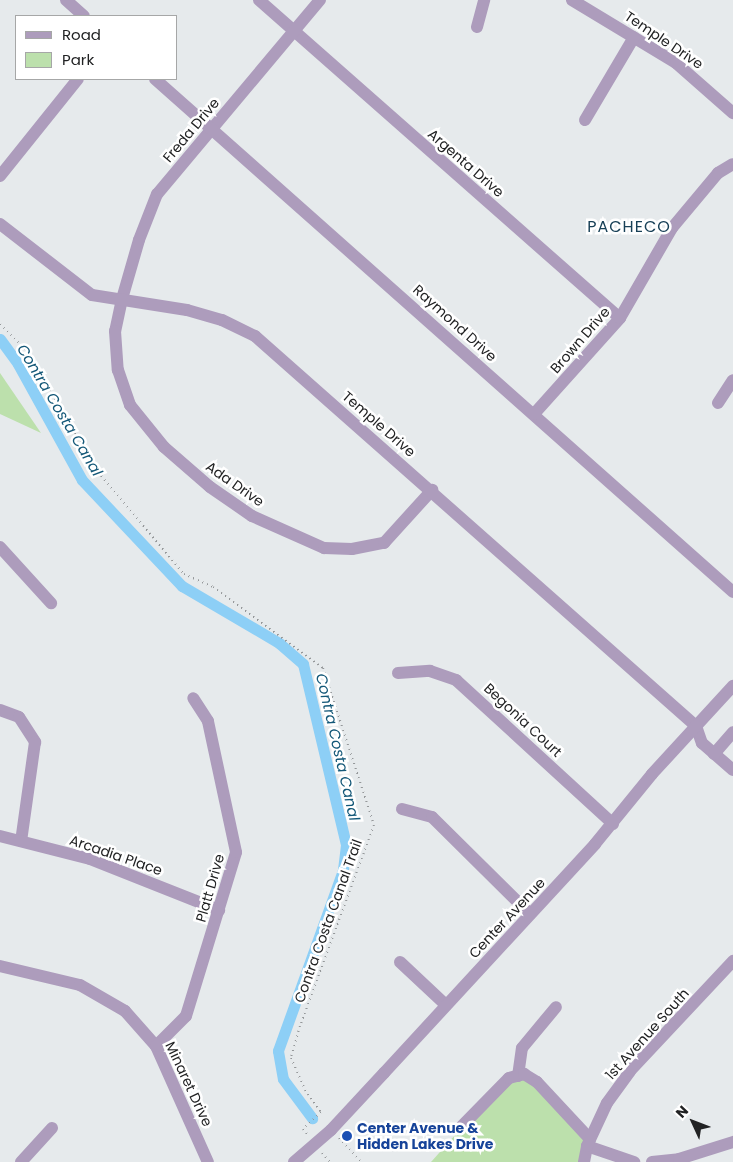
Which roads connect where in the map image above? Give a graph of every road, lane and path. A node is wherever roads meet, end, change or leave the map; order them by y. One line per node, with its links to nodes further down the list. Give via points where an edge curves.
1 (66, 0): 6 (street)
2 (259, 0): 8 (street, Argenta Drive)
3 (320, 0): 8 (street, Freda Drive)
4 (484, 0): 7 (street)
5 (572, 0): 9 (street, Temple Drive)
6 (83, 15)
7 (477, 27)
8 (293, 31): 14 (street, Freda Drive); 19 (street, Argenta Drive)
9 (634, 37): 12 (street, Temple Drive, via 676,63); 13 (street)
10 (77, 80): 16 (street)
11 (157, 80): 14 (street, Raymond Drive)
12 (733, 113)
13 (584, 120)
14 (213, 127): 18 (street, Freda Drive, via 157,194 139,240); 23 (street, Raymond Drive)
15 (733, 164): 19 (street, Brown Drive, via 718,173 672,228)
16 (0, 176)
17 (0, 224): 18 (street, Temple Drive, via 92,295)
18 (122, 299): 24 (street, Temple Drive, via 196,312 255,336); 24 (street, Ada Drive, via 115,331 118,370 130,405 164,447 210,487 252,516 324,548 352,549 384,542)
19 (620, 318): 23 (street, Brown Drive)
20 (0, 324): 54 (path, Contra Costa Canal Trail, via 27,351 98,472 184,574 212,586 324,668 374,825 291,1058 305,1090 322,1112 303,1129)
21 (733, 380): 22 (street)
22 (718, 403)
23 (534, 414): 26 (street, Raymond Drive)
24 (432, 490): 32 (street, Temple Drive)
25 (0, 547): 27 (street)
26 (733, 592)
27 (51, 603)
28 (398, 673): 37 (street, Begonia Court, via 430,671 456,680)
29 (732, 689): 32 (street, Center Avenue)
30 (193, 698): 40 (street, Platt Drive, via 208,721 236,852)
31 (0, 710): 39 (street, via 19,717 35,742)
32 (696, 726): 34 (street, via 702,743); 37 (street, Center Avenue)
33 (733, 732): 34 (street)
34 (714, 754): 35 (street)
35 (733, 770)
36 (402, 809): 41 (street, via 432,817)
37 (613, 824): 41 (street, Center Avenue)
38 (0, 836): 39 (street, Arcadia Place)
39 (21, 841): 40 (street, Arcadia Place, via 90,859)
40 (219, 910): 47 (street, Platt Drive, via 186,1016)
41 (530, 914): 45 (street, Center Avenue)
42 (733, 961): 53 (street, 1st Avenue South, via 630,1071 607,1103)
43 (400, 962): 45 (street)
44 (0, 966): 47 (street, Minaret Drive, via 80,985 125,1011)
45 (446, 1005): 51 (street, Center Avenue)
46 (556, 1007): 48 (street, via 522,1048)
47 (156, 1046): 56 (street, Minaret Drive)
48 (518, 1076): 50 (street, via 509,1078); 53 (street, via 524,1074 536,1082)
49 (52, 1128): 55 (street)
50 (460, 1128)
51 (332, 1130): 54 (street, Center Avenue); 59 (path)
52 (733, 1142): 62 (street, via 679,1159)
53 (588, 1143): 60 (street, 1st Avenue South); 61 (street)
54 (313, 1153): 57 (street, Center Avenue); 58 (path, Contra Costa Canal Trail)
55 (21, 1162)
56 (208, 1162)
57 (294, 1162)
58 (330, 1162)
59 (362, 1162)
60 (584, 1162)
61 (634, 1162)
62 (652, 1162)

